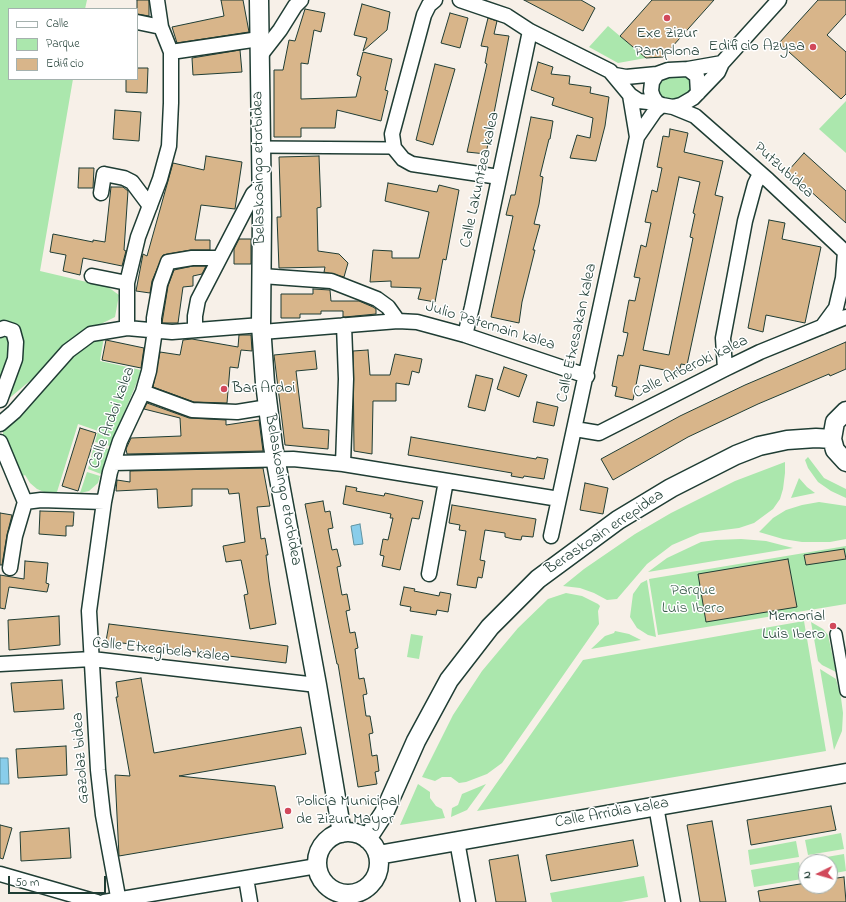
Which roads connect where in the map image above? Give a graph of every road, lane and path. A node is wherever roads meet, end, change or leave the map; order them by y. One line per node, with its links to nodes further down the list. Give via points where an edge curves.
1 (157, 0): 11 (street)
2 (258, 0): 13 (street, Belaskoaingo etorbidea)
3 (301, 0): 10 (street)
4 (435, 0): 26 (street, via 429,5 422,22 392,134)
5 (460, 0): 8 (street)
6 (491, 0): 8 (street)
7 (779, 0): 16 (street)
8 (508, 16): 12 (street)
9 (138, 22): 11 (street)
10 (283, 25): 13 (street); 15 (street)
11 (161, 27): 14 (street)
12 (530, 31): 18 (street); 28 (street, Calle Lakuntzea kalea)
13 (259, 32): 14 (street); 15 (street, Belaskoaingo etorbidea)
14 (171, 52): 31 (street, via 169,146)
15 (259, 57): 25 (street, Belaskoaingo etorbidea)
16 (722, 63): 17 (street); 21 (street, via 718,72)
17 (688, 69): 19 (street, via 668,70); 21 (street, via 697,76)
18 (615, 75): 19 (street); 20 (street)
19 (655, 77): 20 (street); 22 (street, via 651,91)
20 (630, 95): 22 (street, Putzubidea, via 639,101); 24 (street, Calle Etxesakan kalea)
21 (695, 96): 22 (street, via 681,105); 23 (street)
22 (664, 105): 23 (street, Putzubidea); 24 (street, Calle Etxesakan kalea, via 655,111)
23 (695, 116): 27 (street, Putzubidea)
24 (637, 137): 48 (street, Calle Etxesakan kalea)
25 (260, 147): 26 (street); 29 (street, Belaskoaingo etorbidea)
26 (394, 148): 28 (street, via 403,159 412,164)
27 (760, 174): 32 (street, Putzubidea); 47 (street, via 746,221 723,338)
28 (499, 177): 46 (street, Calle Lakuntzea kalea)
29 (261, 187): 33 (street, via 253,194); 35 (street, Belaskoaingo etorbidea)
30 (102, 193): 31 (street, via 104,174 124,178 132,182)
31 (150, 206): 36 (street, via 138,237)
32 (845, 253): 40 (street, via 843,278 836,308)
33 (219, 258): 44 (street, Calle Ardoi kalea, via 192,258 168,262 160,284 154,318); 45 (street, via 198,300)
34 (92, 276): 36 (street)
35 (262, 276): 38 (street, via 331,281 377,299 388,306); 42 (street, Belaskoaingo etorbidea)
36 (127, 283): 41 (street)
37 (846, 318): 40 (street, Calle Arberoki kalea)
38 (398, 321): 39 (street, Julio Paternain kalea); 46 (street, Julio Paternain kalea, via 417,322)
39 (344, 325): 42 (street, Julio Paternain kalea); 60 (street, via 346,379)
40 (822, 327): 47 (street, Calle Arberoki kalea)
41 (127, 328): 44 (street, Julio Paternain kalea); 53 (street, Julio Paternain kalea, via 91,334 68,351 14,412)
42 (261, 329): 45 (street, Julio Paternain kalea); 51 (street, Belaskoaingo etorbidea)
43 (0, 330): 50 (street, via 4,328 13,331 16,342 15,359)
44 (155, 330): 45 (street, Julio Paternain kalea); 49 (street, Calle Ardoi kalea)
45 (195, 330)
46 (465, 335): 48 (street, Julio Paternain kalea)
47 (725, 369): 54 (street, Calle Arberoki kalea, via 599,433)
48 (587, 376): 54 (street, Calle Etxesakan kalea)
49 (143, 392): 51 (street, via 192,410 237,412); 59 (street, Calle Ardoi kalea, via 120,441)
50 (0, 400)
51 (268, 407): 57 (street, Belaskoaingo etorbidea)
52 (846, 411): 55 (street, via 836,422)
53 (0, 424)
54 (575, 429): 62 (street, Calle Etxesakan kalea)
55 (832, 439): 58 (street, via 835,450); 77 (street, Beraskoain errepidea, via 787,440 759,446 736,455 671,488 618,520 538,578 490,627 449,680 416,741 384,813)
56 (0, 442): 63 (street)
57 (276, 460): 59 (street); 60 (street, via 284,458); 72 (street, Belaskoaingo etorbidea)
58 (846, 462)
59 (113, 463): 64 (street, Calle Ardoi kalea)
60 (343, 464): 61 (street)
61 (446, 481): 62 (street); 67 (street)
62 (559, 499): 65 (street, Calle Etxesakan kalea)
63 (25, 502): 64 (street); 66 (street, via 15,536)
64 (104, 502): 68 (street, Calle Ardoi kalea)
65 (551, 536)
66 (10, 568)
67 (429, 574)
68 (90, 610): 70 (street, Gazolaz bidea)
69 (836, 634): 73 (street)
70 (92, 659): 71 (street, Calle Etxegibela kalea); 72 (street, Calle Etxegibela kalea); 84 (street, Gazolaz bidea, via 103,815)
71 (0, 664)
72 (317, 685): 76 (street, Belaskoaingo etorbidea)
73 (846, 691)
74 (846, 773): 75 (street, Calle Arridia kalea)
75 (656, 806): 78 (street, Calle Arridia kalea); 89 (street)
76 (342, 832): 77 (street, via 355,833); 80 (street, via 323,844 319,851)
77 (367, 839): 79 (street)
78 (457, 841): 79 (street, Calle Arridia kalea); 88 (street)
79 (378, 855): 83 (street, via 376,875)
80 (317, 866): 82 (street); 83 (street, via 321,878 329,888)
81 (0, 874): 85 (street)
82 (246, 878): 84 (street); 87 (street)
83 (355, 898)
84 (119, 901): 86 (street)
85 (97, 902)
86 (104, 902)
87 (250, 902)
88 (468, 902)
89 (673, 902)

